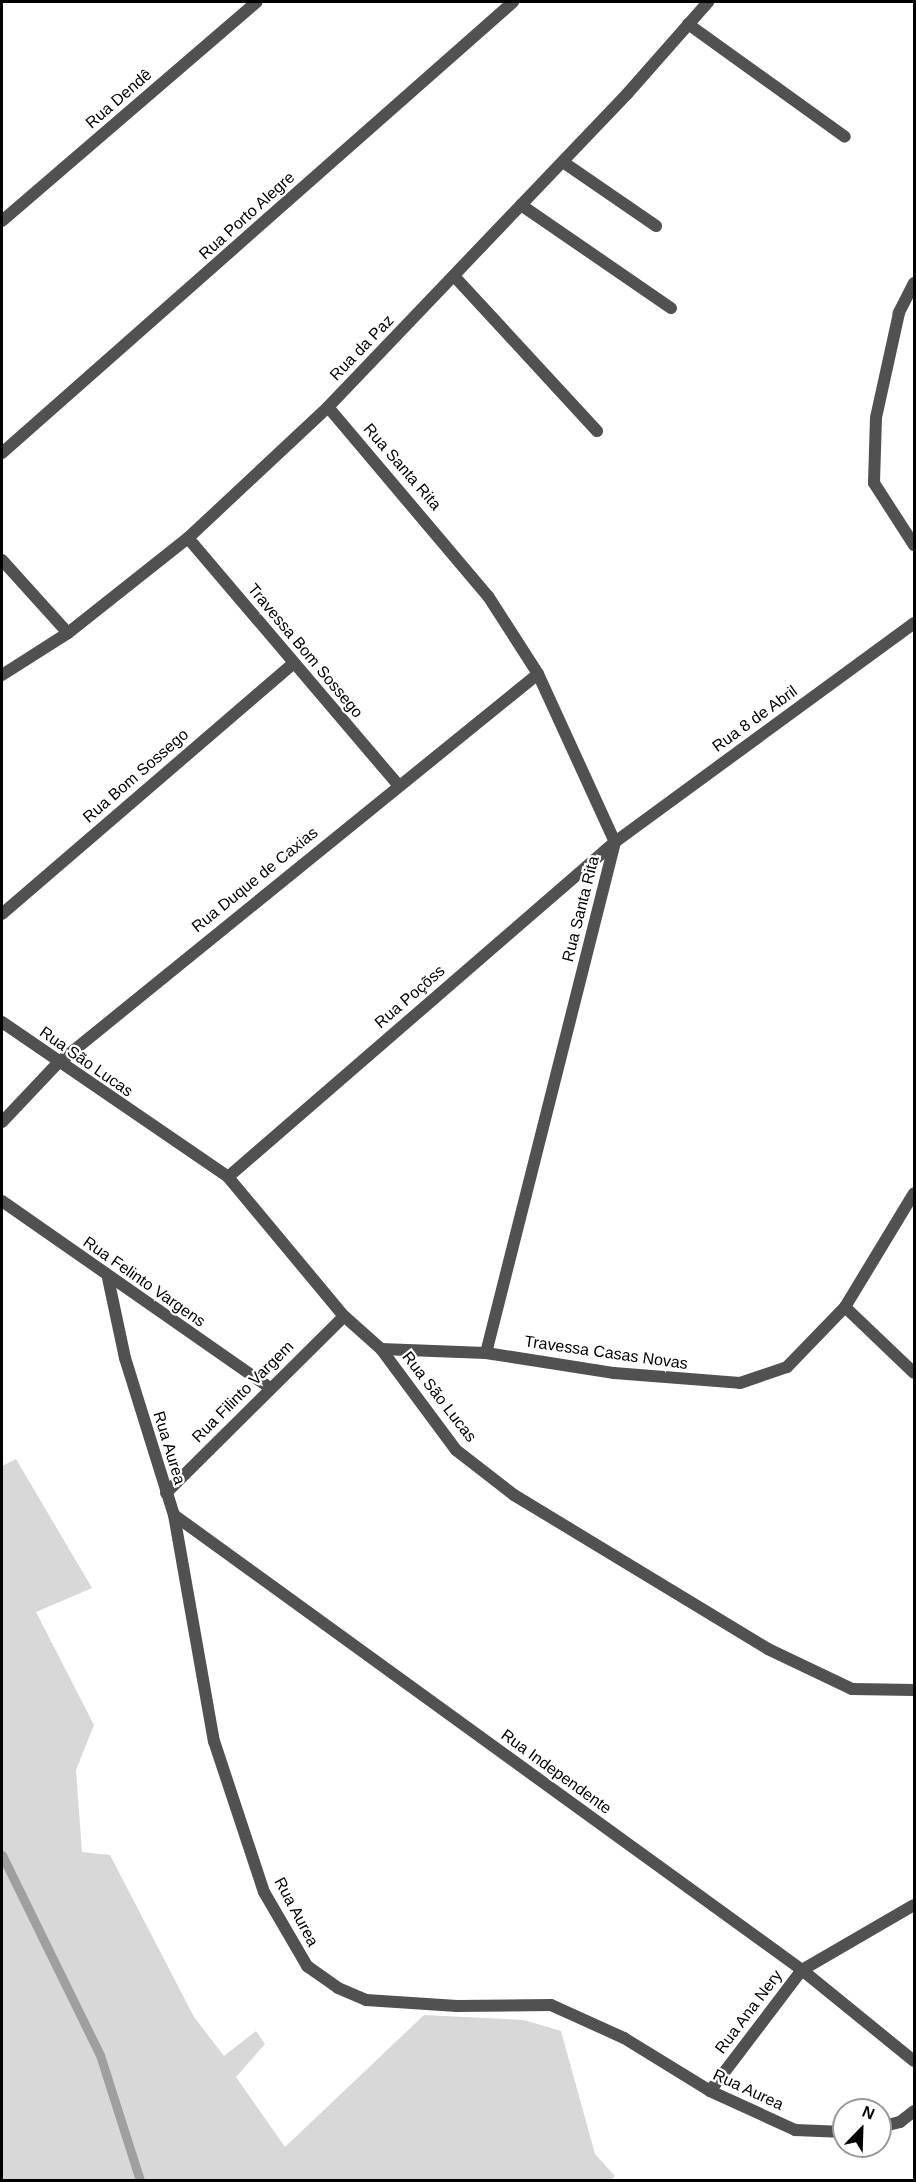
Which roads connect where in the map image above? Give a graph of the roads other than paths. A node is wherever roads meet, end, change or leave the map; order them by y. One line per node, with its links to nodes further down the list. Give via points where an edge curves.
1 (257, 2): 8 (street, Rua Dendê)
2 (513, 2): 15 (street, Rua Porto Alegre)
3 (708, 2): 4 (street, Rua da Paz)
4 (688, 24): 5 (street); 6 (street, Rua da Paz)
5 (845, 137)
6 (562, 162): 7 (street, Rua da Paz); 9 (street)
7 (521, 205): 10 (street, Rua da Paz); 12 (street)
8 (2, 221)
9 (656, 226)
10 (454, 276): 13 (street, Rua da Paz); 14 (street)
11 (915, 283): 17 (street, via 899,313 876,418 874,483)
12 (671, 308)
13 (328, 408): 16 (street, Rua da Paz); 22 (street, Rua Santa Rita, via 488,596)
14 (597, 431)
15 (2, 453)
16 (188, 538): 20 (street, Rua da Paz); 21 (street, Travessa Bom Sossego)
17 (915, 545)
18 (2, 560): 20 (street)
19 (915, 623): 25 (street, Rua 8 de Abril)
20 (68, 633): 23 (street, Rua da Paz)
21 (293, 664): 24 (street, Travessa Bom Sossego); 26 (street, Rua Bom Sossego)
22 (538, 674): 24 (street, Rua Duque de Caxias); 25 (street, Rua Santa Rita)
23 (2, 675)
24 (398, 784): 28 (street, Rua Duque de Caxias)
25 (615, 842): 30 (street, Rua Poçõss); 37 (street, Rua Santa Rita)
26 (2, 914)
27 (2, 1022): 28 (street, Rua São Lucas)
28 (57, 1064): 29 (street, Rua Duque de Caxias); 30 (street, Rua São Lucas)
29 (2, 1122)
30 (228, 1177): 35 (street, Rua São Lucas)
31 (915, 1193): 34 (street, Travessa Casas Novas)
32 (2, 1202): 33 (street, Rua Felinto Vargens)
33 (108, 1278): 39 (street, Rua Felinto Vargens); 40 (street, Rua Aurea, via 125,1358)
34 (845, 1307): 37 (street, Travessa Casas Novas, via 787,1367 740,1383 625,1374); 38 (street)
35 (345, 1316): 36 (street, Rua São Lucas); 39 (street, Rua Filinto Vargem)
36 (381, 1349): 37 (street, Travessa Casas Novas); 42 (street, Rua São Lucas, via 456,1449 514,1495 768,1649 852,1689)
37 (486, 1353)
38 (915, 1373)
39 (269, 1388): 40 (street, Rua Filinto Vargem)
40 (166, 1493): 41 (street, Rua Aurea)
41 (174, 1515): 44 (street, Rua Independente); 46 (street, Rua Aurea, via 214,1741 264,1892 307,1966 338,1988 366,2000 457,2006 551,2005 624,2038)
42 (915, 1690)
43 (915, 1905): 44 (street, Rua Ana Nery)
44 (802, 1970): 45 (street, Rua Independente); 46 (street, Rua Ana Nery)
45 (915, 2061)
46 (710, 2091): 49 (street, Rua Aurea, via 795,2130)
47 (915, 2111): 48 (street)
48 (892, 2124)
49 (832, 2132)

